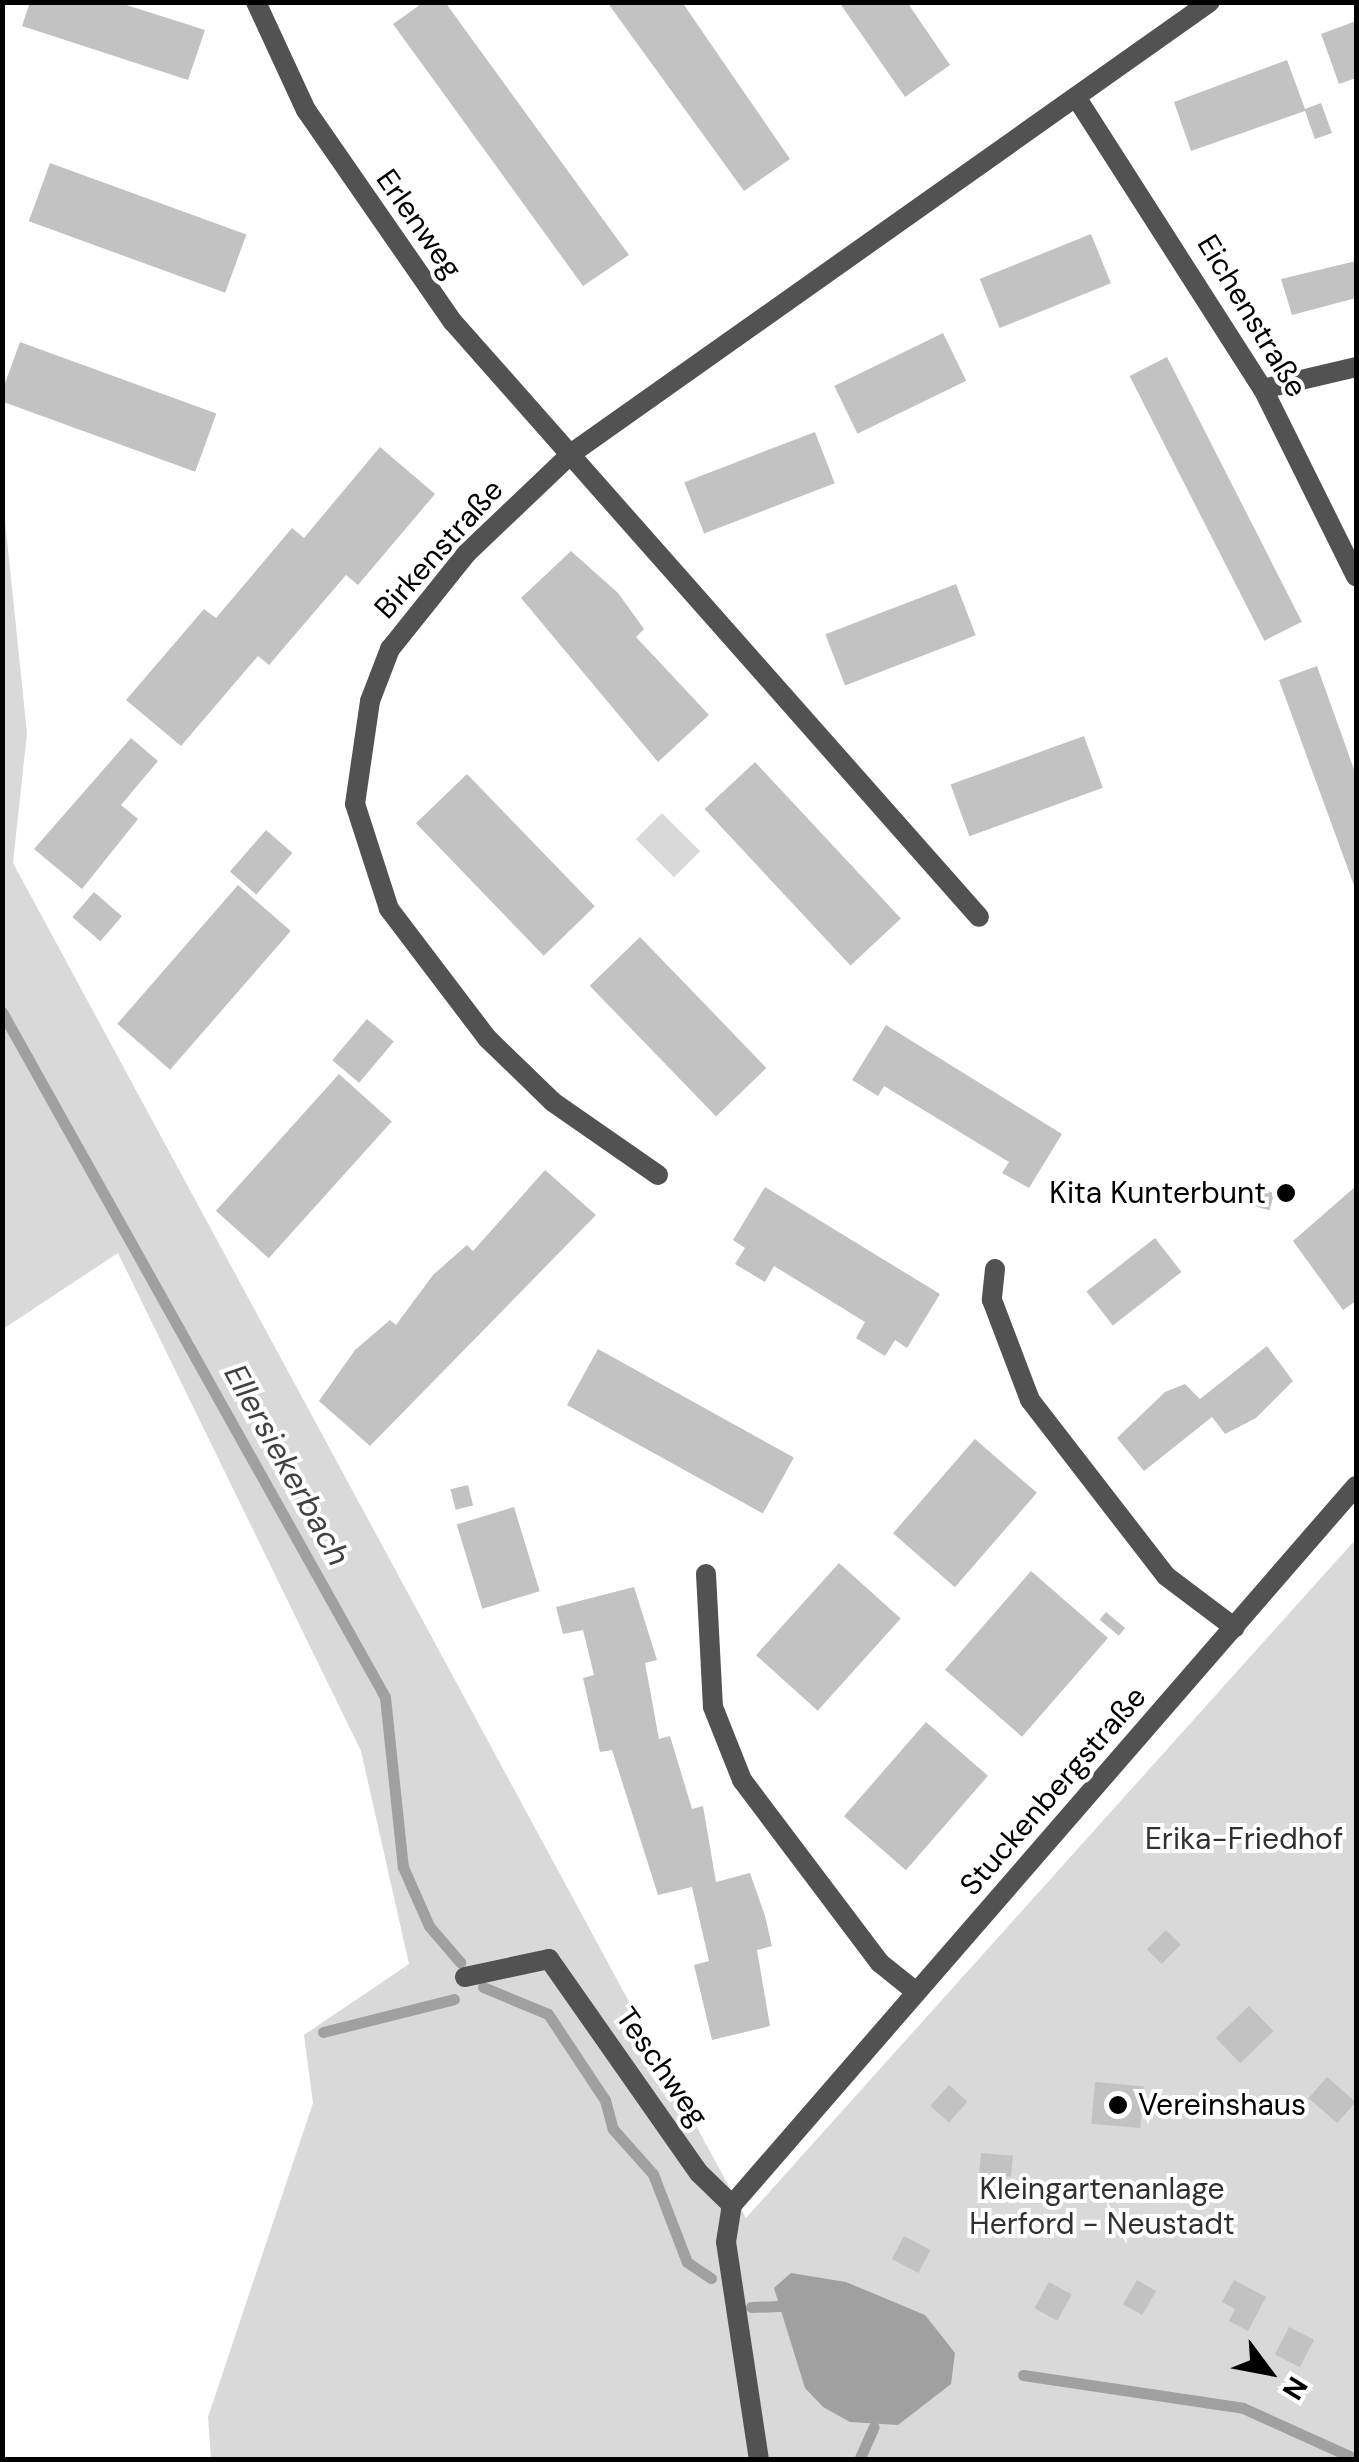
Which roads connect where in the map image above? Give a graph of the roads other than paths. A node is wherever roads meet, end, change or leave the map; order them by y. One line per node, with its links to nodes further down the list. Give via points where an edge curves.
1 (256, 2): 6 (street, Erlenweg, via 306,110 376,220)
2 (1210, 2): 3 (street, Birkenstraße)
3 (1076, 97): 5 (street, Eichenstraße); 6 (street, Birkenstraße)
4 (1356, 367): 5 (street)
5 (1263, 389): 7 (street, Eichenstraße)
6 (572, 453): 8 (street); 9 (street, Birkenstraße, via 468,553 390,649 370,701 356,804 389,909 450,998 553,1102)
7 (1356, 576)
8 (979, 918)
9 (658, 1175)
10 (995, 1269): 13 (street, via 992,1300 1030,1400 1166,1576)
11 (1356, 1486): 13 (street, Stuckenbergstraße)
12 (706, 1574): 15 (street, via 713,1707 742,1780 880,1964)
13 (1235, 1628): 15 (street, Stuckenbergstraße)
14 (465, 1976): 16 (street, Teschweg, via 548,1959 699,2173)
15 (915, 1992): 16 (street, Stuckenbergstraße)
16 (732, 2205): 17 (street, via 726,2242)
17 (759, 2460)

